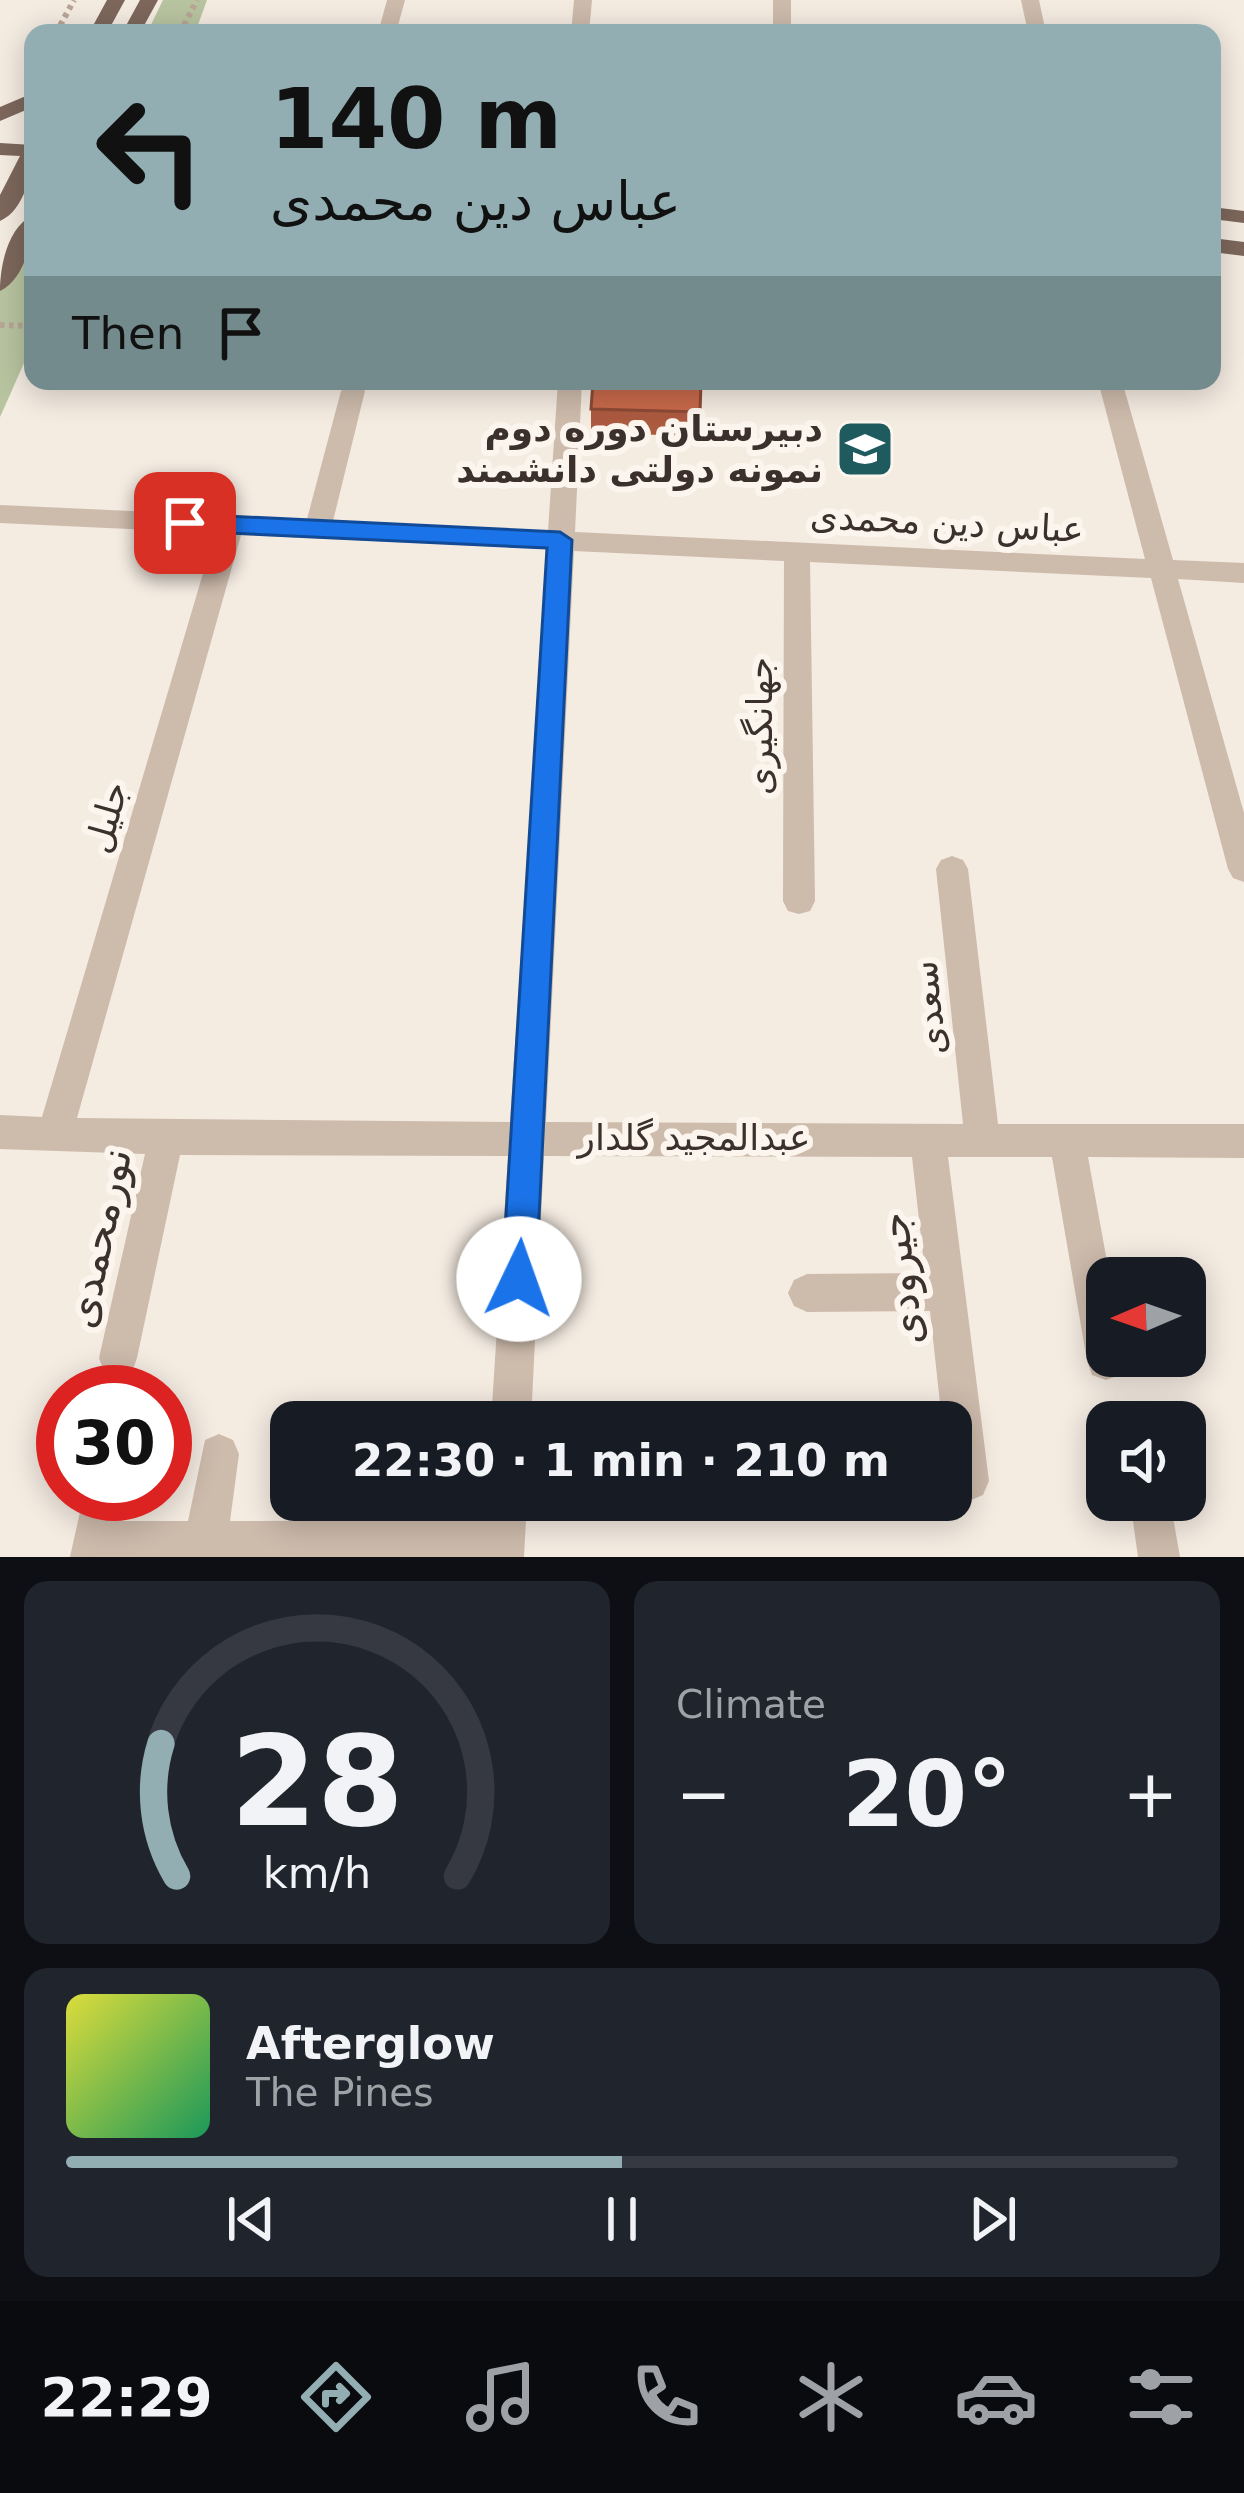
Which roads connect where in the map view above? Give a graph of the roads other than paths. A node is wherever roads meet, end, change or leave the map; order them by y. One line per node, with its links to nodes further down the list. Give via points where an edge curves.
1 (18, 173): 2 (main road)
2 (0, 215)
3 (24, 238): 4 (main road)
4 (0, 284)
5 (569, 390): 11 (street)
6 (1112, 390): 13 (street)
7 (353, 391): 10 (street)
8 (0, 514): 9 (street, عباس دین محمدی)
9 (231, 525): 10 (street, عباس دین محمدی); 19 (street, جلیل)
10 (318, 529): 11 (street, عباس دین محمدی)
11 (560, 540): 12 (street, عباس دین محمدی); 20 (street)
12 (797, 551): 13 (street, عباس دین محمدی); 17 (street, جهانگیری)
13 (1160, 568): 14 (street, عباس دین محمدی); 15 (street)
14 (1244, 573)
15 (1244, 868)
16 (952, 869): 23 (street, سعدی)
17 (799, 901)
18 (0, 1132): 19 (street, عبدالمجید گلدار)
19 (55, 1132): 21 (street, عبدالمجید گلدار)
20 (527, 1136): 21 (street, عبدالمجید گلدار); 22 (street, عبدالمجید گلدار); 30 (street)
21 (166, 1138): 29 (street, نورمحمدی)
22 (928, 1138): 23 (street, عبدالمجید گلدار); 27 (street, جیرودی)
23 (982, 1139): 24 (street, عبدالمجید گلدار)
24 (1067, 1140): 25 (street, عبدالمجید گلدار); 26 (street)
25 (1244, 1142)
26 (1088, 1257)
27 (947, 1292): 28 (street); 31 (street, جیرودی)
28 (807, 1293)
29 (118, 1358)
30 (512, 1401)
31 (960, 1401)
32 (219, 1454): 35 (street)
33 (1153, 1521): 37 (street)
34 (505, 1533): 35 (street)
35 (205, 1548): 36 (street)
36 (93, 1549)
37 (1159, 1557)

